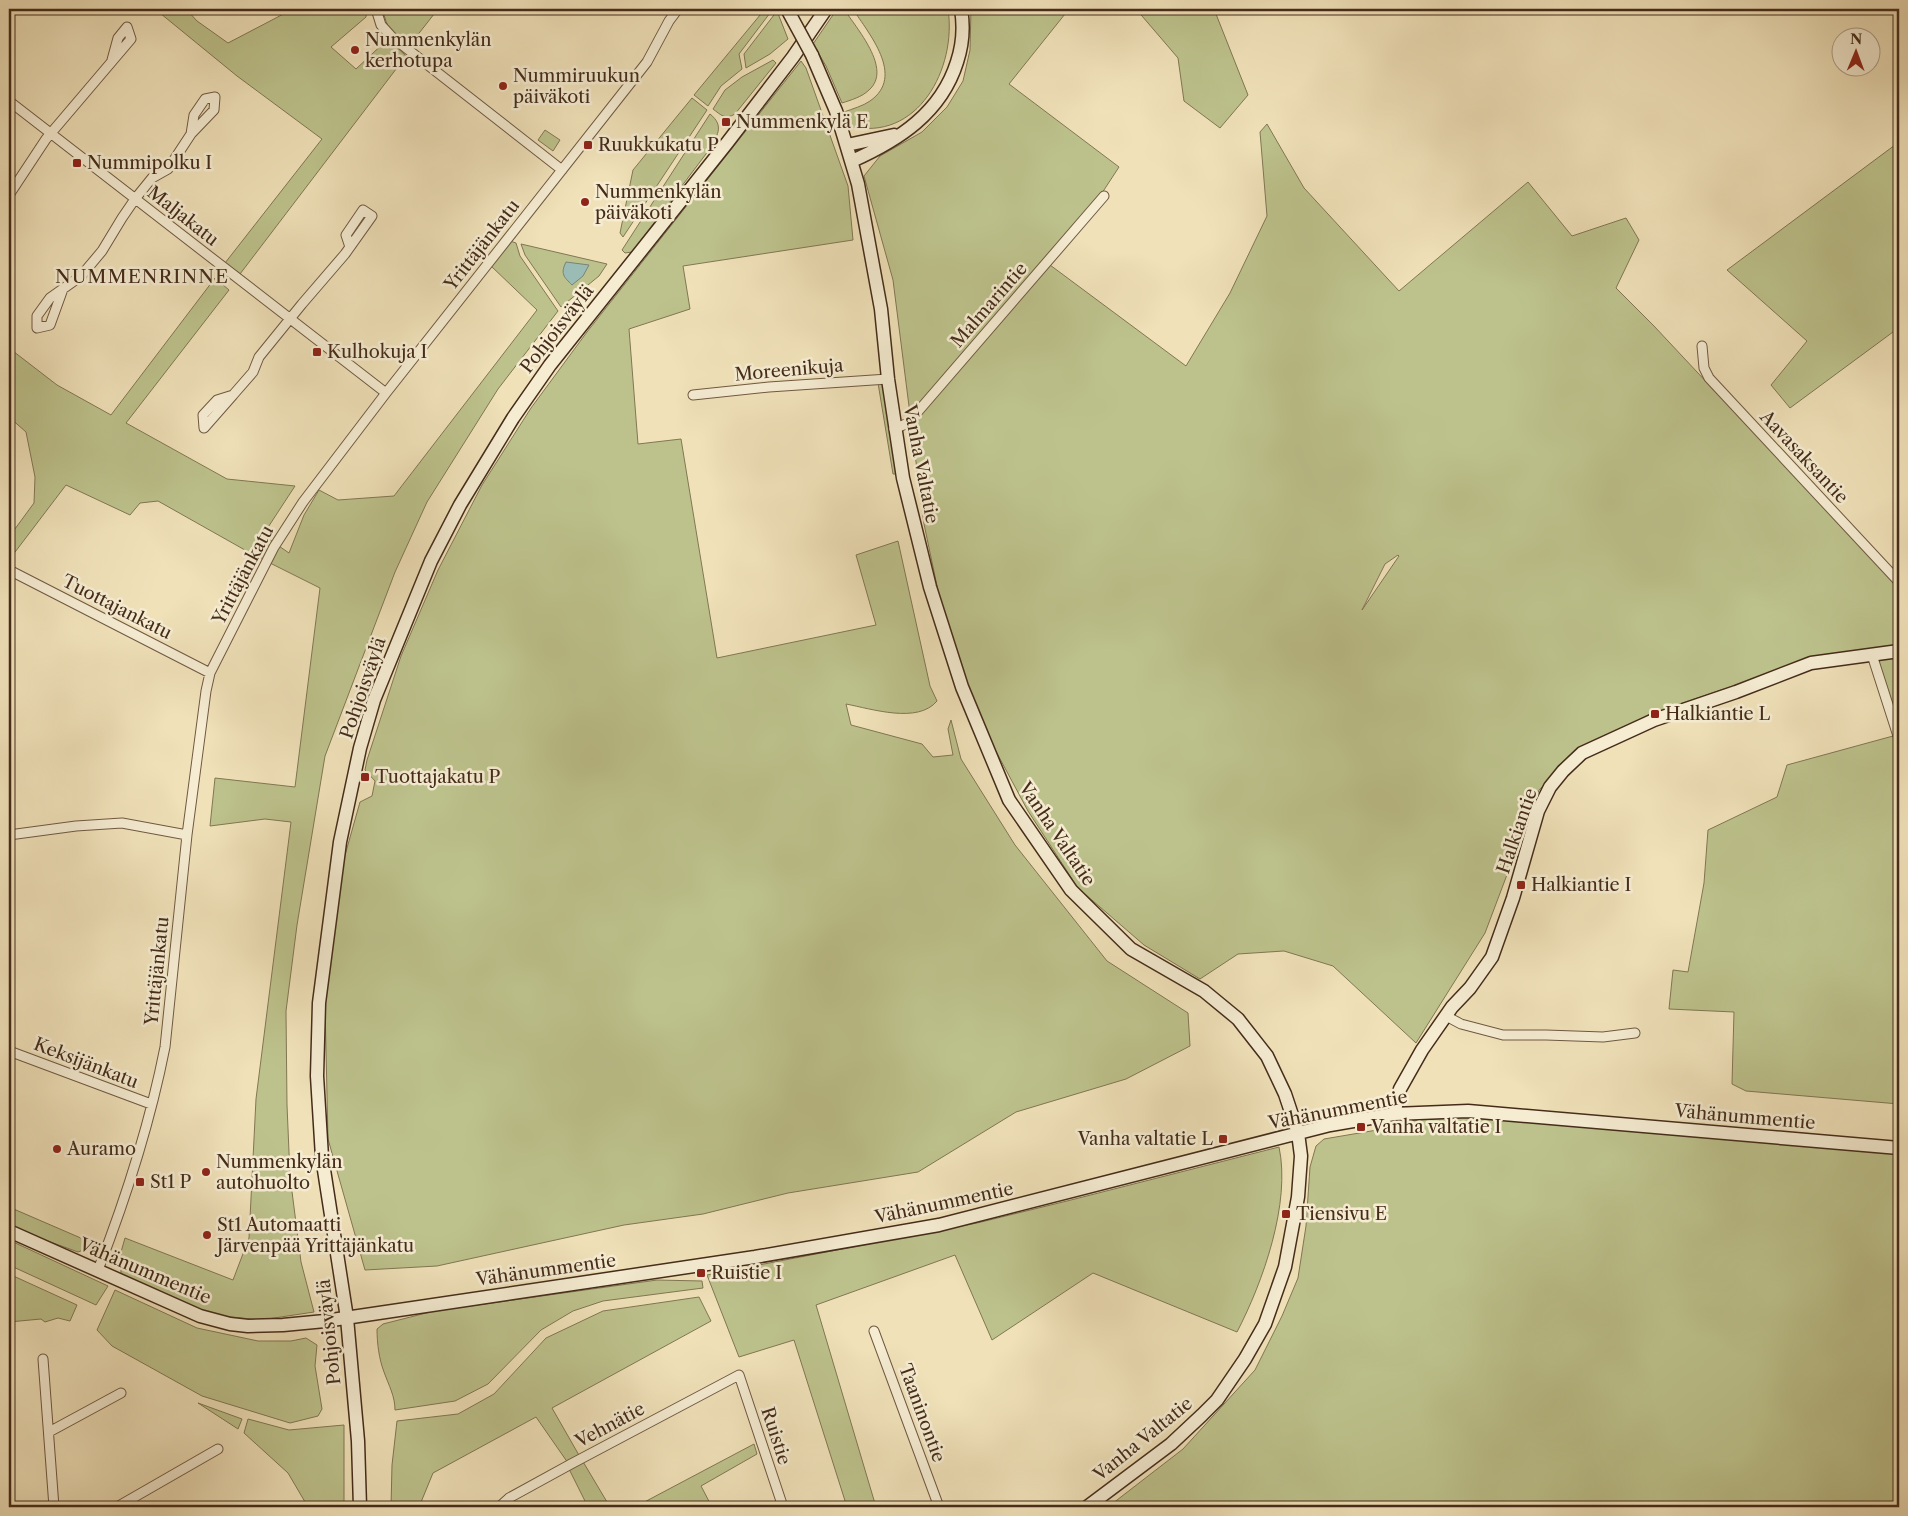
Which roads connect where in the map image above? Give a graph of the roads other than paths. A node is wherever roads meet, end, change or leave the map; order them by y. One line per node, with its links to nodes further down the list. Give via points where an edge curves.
1 (376, 9): 13 (street, via 381,25 392,37)
2 (678, 9): 13 (street, Yrittäjänkatu, via 647,62)
3 (787, 9): 11 (street, Vanha Valtatie, bridge, via 812,55)
4 (826, 9): 43 (street, Pohjoisväylä, via 793,57 550,365 513,418 460,505 431,561 381,682 360,748 340,842 318,1003 317,1076 322,1157)
5 (961, 9): 8 (street, via 963,34 955,71 938,102)
6 (112, 60): 9 (street)
7 (9, 101): 9 (street, Maljakatu)
8 (912, 128): 11 (street); 12 (street)
9 (51, 134): 14 (street); 16 (street, Maljakatu)
10 (192, 134): 16 (street, via 168,169 152,178)
11 (847, 145): 12 (street, Vanha Valtatie)
12 (852, 161): 21 (street, Vanha Valtatie, via 881,309)
13 (562, 170): 22 (street, Yrittäjänkatu)
14 (9, 195)
15 (1104, 196): 25 (street, Malmarintie, via 908,423)
16 (135, 199): 18 (street, via 102,251 81,276); 19 (street, Maljakatu)
17 (350, 247): 19 (street)
18 (63, 289)
19 (290, 319): 22 (street, Maljakatu); 23 (street)
20 (1702, 346): 27 (street, Aavasaksantie, via 1704,368 1709,378)
21 (888, 379): 24 (street, Moreenikuja); 25 (street, Vanha Valtatie)
22 (386, 393): 30 (street, Yrittäjänkatu, via 277,541)
23 (234, 395)
24 (692, 395)
25 (894, 429): 39 (street, Vanha Valtatie, via 930,588 962,687 1009,800 1071,890 1131,949 1204,991 1238,1019 1267,1056 1285,1094)
26 (9, 570): 30 (street, Tuottajankatu)
27 (1899, 582)
28 (1899, 651): 29 (street, Halkiantie)
29 (1872, 655): 31 (street); 34 (street, Halkiantie, via 1811,663 1654,720 1582,753 1550,787 1538,811 1492,957)
30 (210, 673): 33 (street, Yrittäjänkatu)
31 (1899, 739)
32 (9, 835): 33 (street, via 122,823)
33 (187, 835): 37 (street, Yrittäjänkatu, via 165,1047)
34 (1446, 1016): 35 (street, via 1461,1024 1503,1035 1603,1037); 38 (street, Halkiantie, via 1409,1073 1397,1098)
35 (1635, 1033)
36 (9, 1051): 37 (street, Keksijänkatu)
37 (151, 1104): 42 (street, Yrittäjänkatu, via 120,1211)
38 (1394, 1114): 39 (street, Vähänummentie); 40 (street, Vähänummentie, via 1468,1111)
39 (1298, 1133): 43 (street, Vähänummentie, via 939,1225 755,1257); 56 (street, Vanha Valtatie, via 1301,1156 1297,1206 1285,1268 1265,1324 1217,1400 1172,1444)
40 (1899, 1148)
41 (9, 1231): 42 (street, Vähänummentie)
42 (98, 1270): 43 (street, Vähänummentie, via 165,1302 230,1324 258,1326)
43 (347, 1318): 52 (street, Pohjoisväylä, via 358,1441)
44 (874, 1331): 55 (street, Taaninontie)
45 (43, 1359): 48 (street)
46 (739, 1376): 53 (street, Vehnätie, via 571,1464 509,1498); 54 (street, Ruistie)
47 (121, 1393): 48 (street)
48 (49, 1432): 50 (street)
49 (218, 1449): 51 (street)
50 (54, 1507)
51 (117, 1507)
52 (360, 1507)
53 (499, 1507)
54 (783, 1507)
55 (939, 1507)
56 (1086, 1507)

